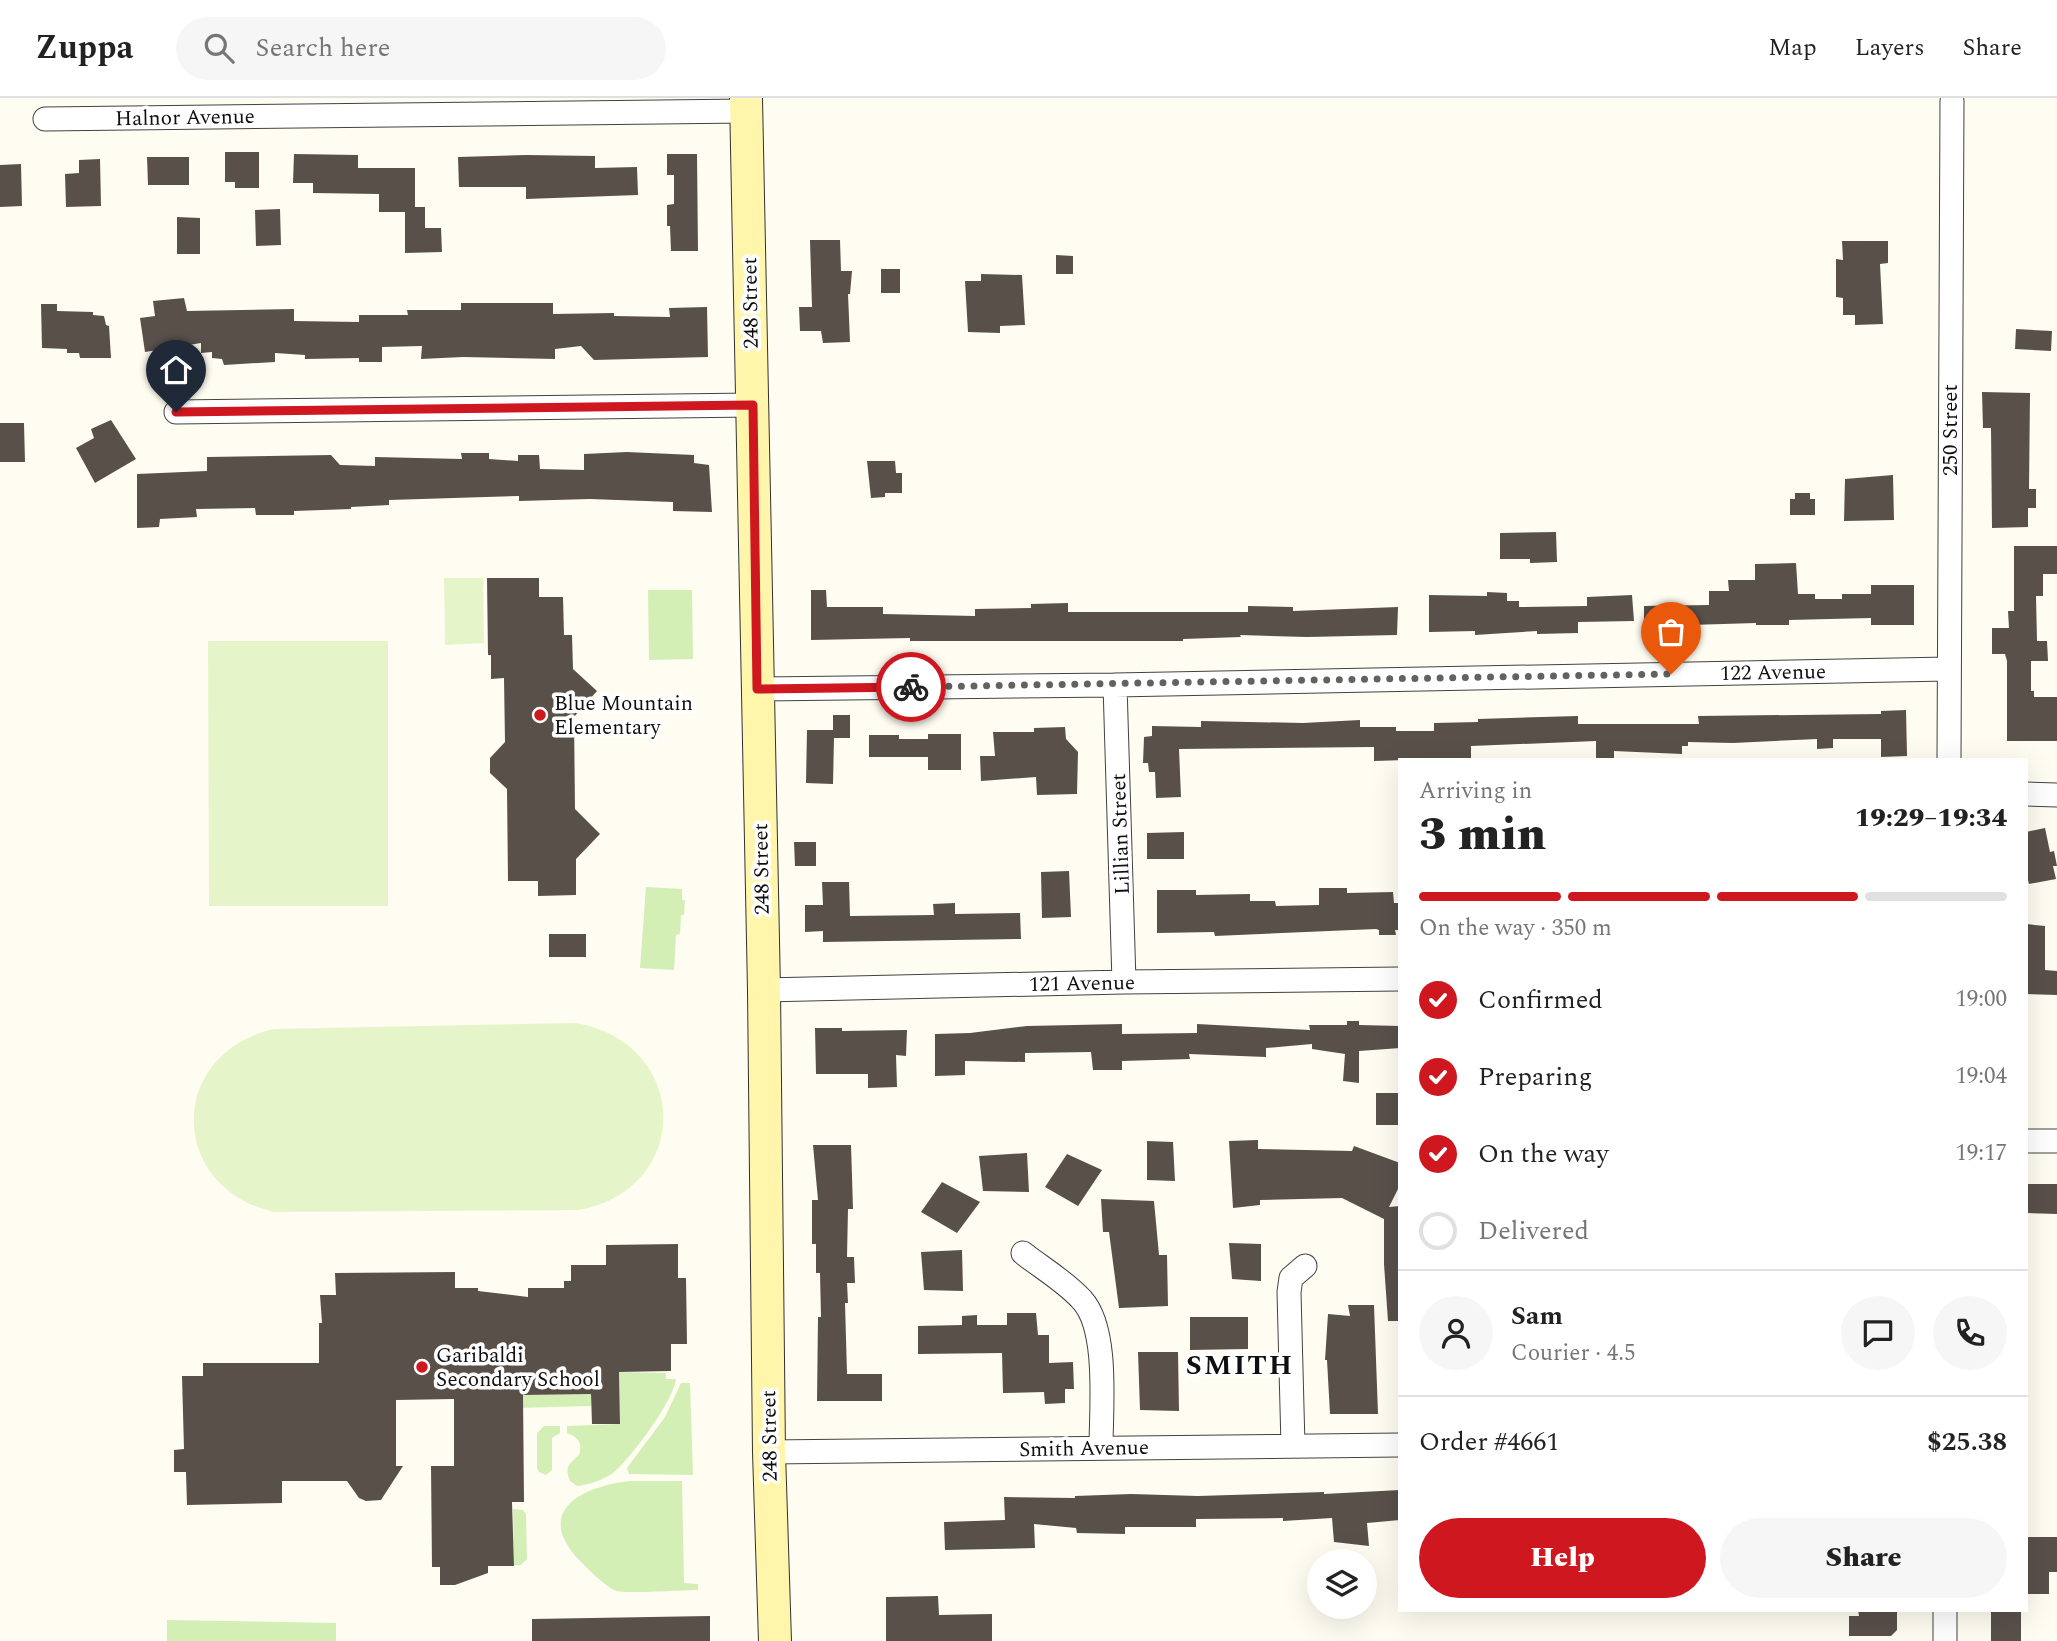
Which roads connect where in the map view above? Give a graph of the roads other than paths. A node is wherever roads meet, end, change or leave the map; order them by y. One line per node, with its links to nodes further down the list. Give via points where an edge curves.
1 (1952, 102): 6 (street, 250 Street)
2 (746, 105): 3 (street, Halnor Avenue); 4 (street, 248 Street)
3 (45, 119)
4 (753, 405): 5 (street); 8 (street, 248 Street)
5 (176, 412)
6 (1948, 669): 7 (street, 122 Avenue); 9 (street, 250 Street)
7 (1115, 685): 8 (street, 122 Avenue); 13 (street, Lillian Street)
8 (757, 689): 14 (street, 248 Street)
9 (1948, 758)
10 (2028, 794): 11 (street)
11 (2057, 795)
12 (1398, 979): 13 (street, 121 Avenue)
13 (1124, 982): 14 (street, 121 Avenue)
14 (764, 990): 22 (street, 248 Street)
15 (2028, 1141): 16 (street)
16 (2057, 1141)
17 (1023, 1253): 21 (street, via 1082,1301 1094,1318 1100,1341)
18 (1306, 1266): 20 (street, via 1291,1278 1289,1292)
19 (1398, 1445): 20 (street, Smith Avenue)
20 (1293, 1446): 21 (street, Smith Avenue)
21 (1101, 1448): 22 (street, Smith Avenue)
22 (769, 1452): 24 (street, 248 Street)
23 (1945, 1612): 25 (street)
24 (775, 1641)
25 (1945, 1641)

